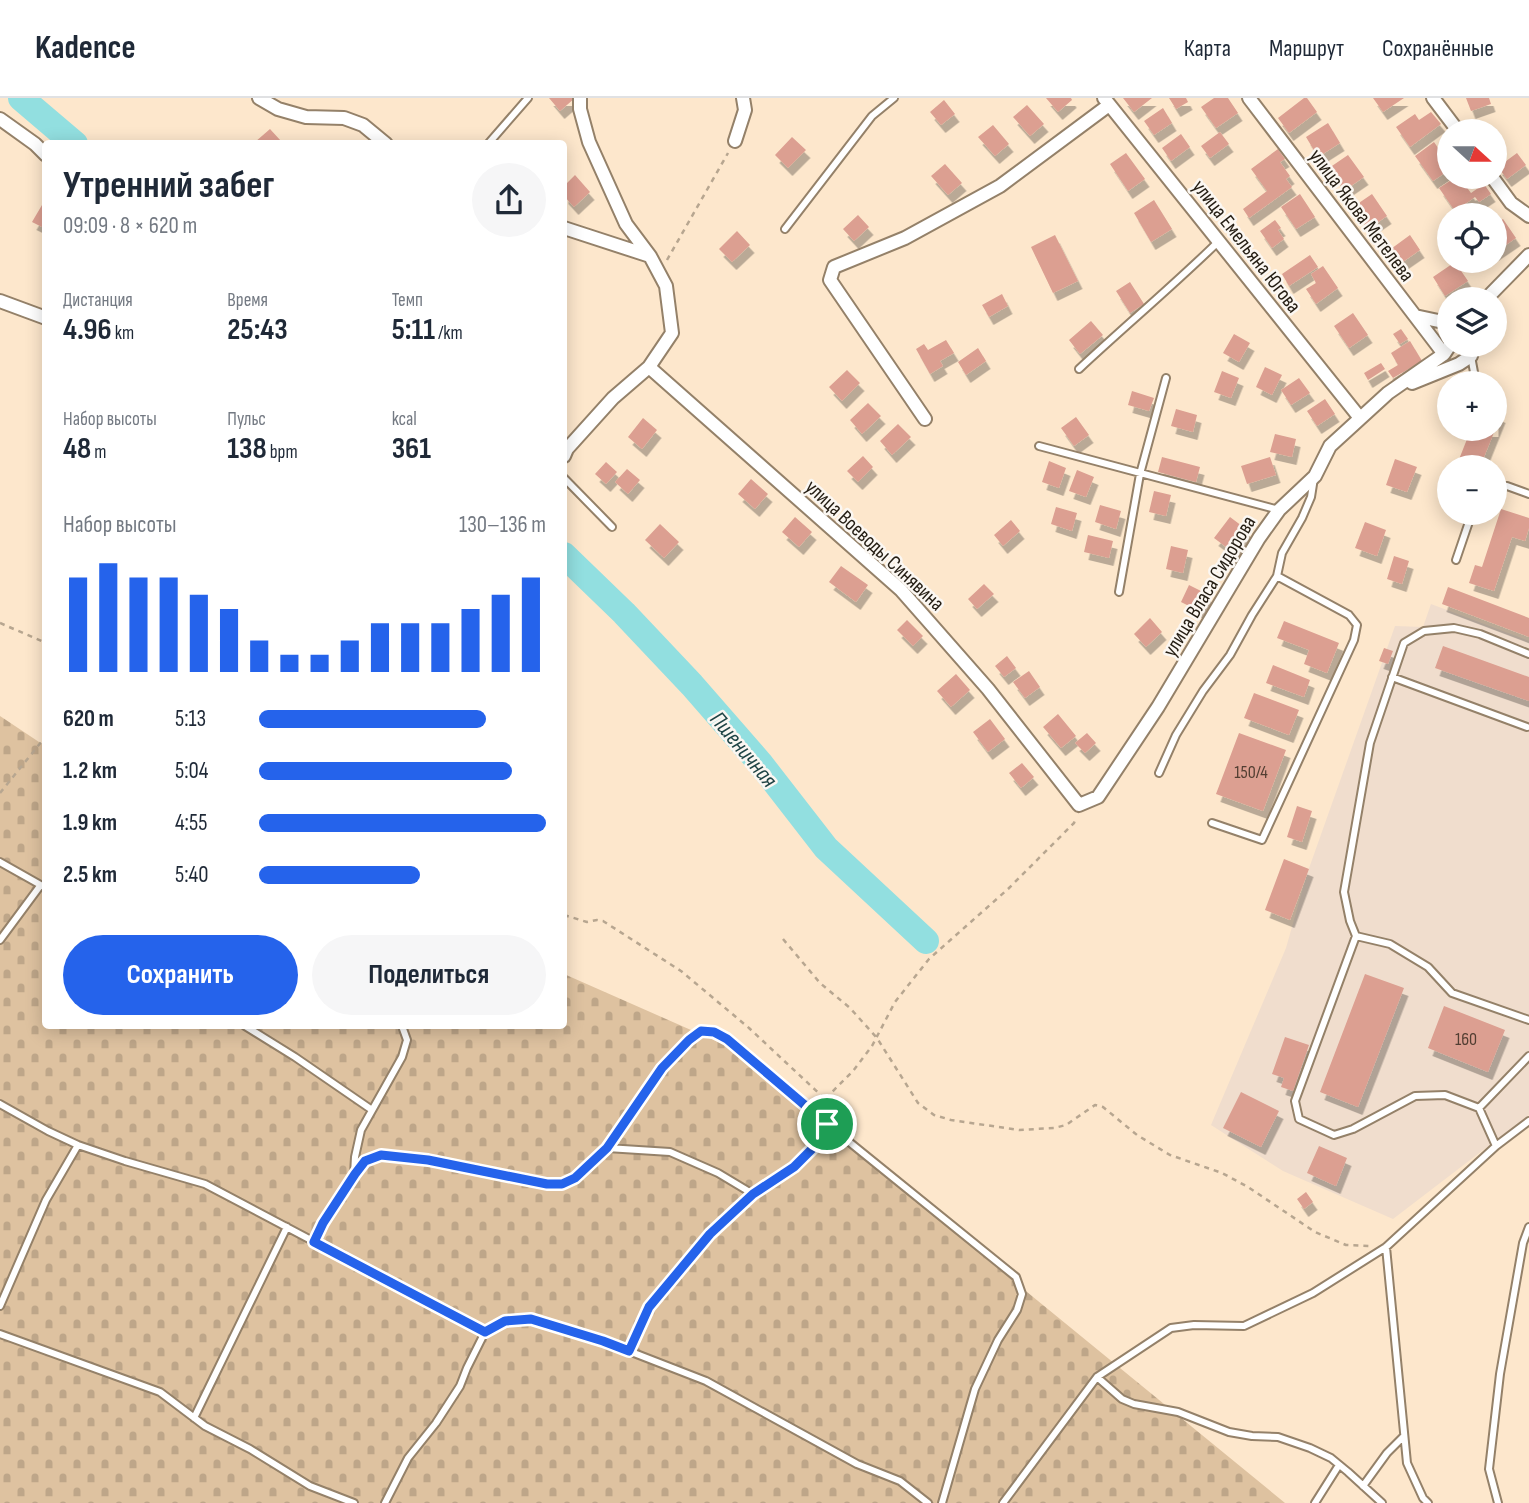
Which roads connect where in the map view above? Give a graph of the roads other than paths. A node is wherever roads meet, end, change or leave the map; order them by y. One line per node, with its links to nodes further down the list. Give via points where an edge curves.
1 (259, 98): 11 (street, via 306,117 344,118)
2 (528, 98): 12 (lane)
3 (580, 98): 21 (street, via 589,142 626,224)
4 (743, 98): 13 (street, via 745,110)
5 (894, 98): 18 (lane, via 872,116)
6 (1248, 98): 24 (street, улица Якова Метелева)
7 (1433, 98): 10 (street)
8 (1107, 101): 19 (street, улица Емельяна Югова); 35 (street, via 1000,186 905,238 834,267 830,280)
9 (0, 119): 14 (street)
10 (1449, 119)
11 (382, 140)
12 (491, 140)
13 (735, 141)
14 (42, 151)
15 (1501, 189): 16 (street)
16 (1529, 216)
17 (567, 229): 21 (street)
18 (785, 229)
19 (1219, 241): 31 (lane); 34 (street, улица Емельяна Югова)
20 (1529, 255): 22 (street)
21 (650, 256): 30 (street, via 666,286 672,333)
22 (1498, 287)
23 (0, 301): 25 (street)
24 (1415, 316): 26 (street); 27 (street, улица Якова Метелева)
25 (42, 317)
26 (1437, 321)
27 (1437, 339)
28 (1437, 357): 33 (street, улица Власа Сидорова)
29 (1466, 357): 33 (street, via 1459,365)
30 (649, 367): 37 (street, via 613,397); 53 (street, улица Воеводы Синявина, via 901,590 988,689)
31 (1079, 369)
32 (1166, 378): 38 (lane)
33 (1388, 393): 34 (street, улица Власа Сидорова)
34 (1360, 418): 39 (street, улица Власа Сидорова, via 1330,446)
35 (925, 419)
36 (1039, 446): 38 (lane)
37 (567, 452)
38 (1140, 474): 43 (lane); 48 (lane)
39 (1315, 476): 43 (street, улица Власа Сидорова); 47 (lane)
40 (567, 481): 45 (lane)
41 (1507, 486): 42 (lane)
42 (1529, 494)
43 (1279, 510): 53 (street, улица Власа Сидорова, via 1124,760 1098,797)
44 (1468, 525): 46 (lane)
45 (612, 527)
46 (1456, 560)
47 (1277, 576): 52 (lane, via 1183,724); 54 (lane, via 1349,615 1357,625 1354,640 1262,840)
48 (1119, 592)
49 (1529, 654): 50 (lane, via 1454,628 1424,631 1404,643)
50 (1392, 677): 51 (lane); 58 (lane, via 1370,743 1344,892)
51 (1527, 727)
52 (1159, 773)
53 (1079, 805)
54 (1212, 822)
55 (0, 862): 56 (lane)
56 (42, 886)
57 (42, 888): 59 (lane)
58 (1356, 936): 60 (lane, via 1390,944 1428,967 1452,993); 65 (lane, via 1295,1101 1299,1119 1334,1135 1415,1097 1445,1095)
59 (0, 940)
60 (1529, 1020)
61 (250, 1029): 66 (lane)
62 (403, 1029): 66 (lane, via 407,1040 402,1057)
63 (1529, 1056): 65 (lane)
64 (0, 1104): 69 (lane)
65 (1479, 1108): 70 (lane)
66 (372, 1110): 72 (lane, via 360,1130)
67 (1529, 1121): 70 (lane)
68 (827, 1124): 71 (lane, via 727,1039 701,1031 662,1068); 73 (lane, via 819,1142 794,1167); 90 (lane, via 1016,1277 1022,1294 975,1389)
69 (78, 1144): 74 (lane, via 205,1184); 78 (lane, via 47,1200)
70 (1496, 1146): 77 (lane)
71 (607, 1148): 72 (lane, via 562,1184 381,1155 365,1161); 73 (lane, via 670,1152)
72 (355, 1174): 76 (lane)
73 (753, 1194): 81 (lane, via 710,1234 649,1307)
74 (287, 1227): 76 (lane); 83 (lane)
75 (1529, 1227): 95 (lane, via 1500,1374 1489,1469)
76 (314, 1242): 79 (lane)
77 (1386, 1247): 82 (lane, via 1313,1293 1244,1326 1171,1328); 84 (lane)
78 (0, 1306)
79 (485, 1332): 81 (lane, via 505,1321 531,1319); 88 (lane, via 460,1386 408,1458)
80 (0, 1334): 83 (lane, via 160,1392)
81 (629, 1351): 89 (lane, via 706,1381 857,1464 900,1481)
82 (1097, 1377): 85 (lane, via 1134,1404 1178,1412 1229,1432 1278,1437); 91 (lane)
83 (194, 1418): 87 (lane, via 310,1486)
84 (1404, 1436): 86 (lane); 94 (lane, via 1407,1463)
85 (1339, 1465): 86 (lane); 92 (lane)
86 (1363, 1486): 93 (lane)
87 (354, 1503)
88 (384, 1503)
89 (928, 1503)
90 (942, 1503)
91 (1003, 1503)
92 (1315, 1503)
93 (1382, 1503)
94 (1428, 1503)
95 (1498, 1503)

